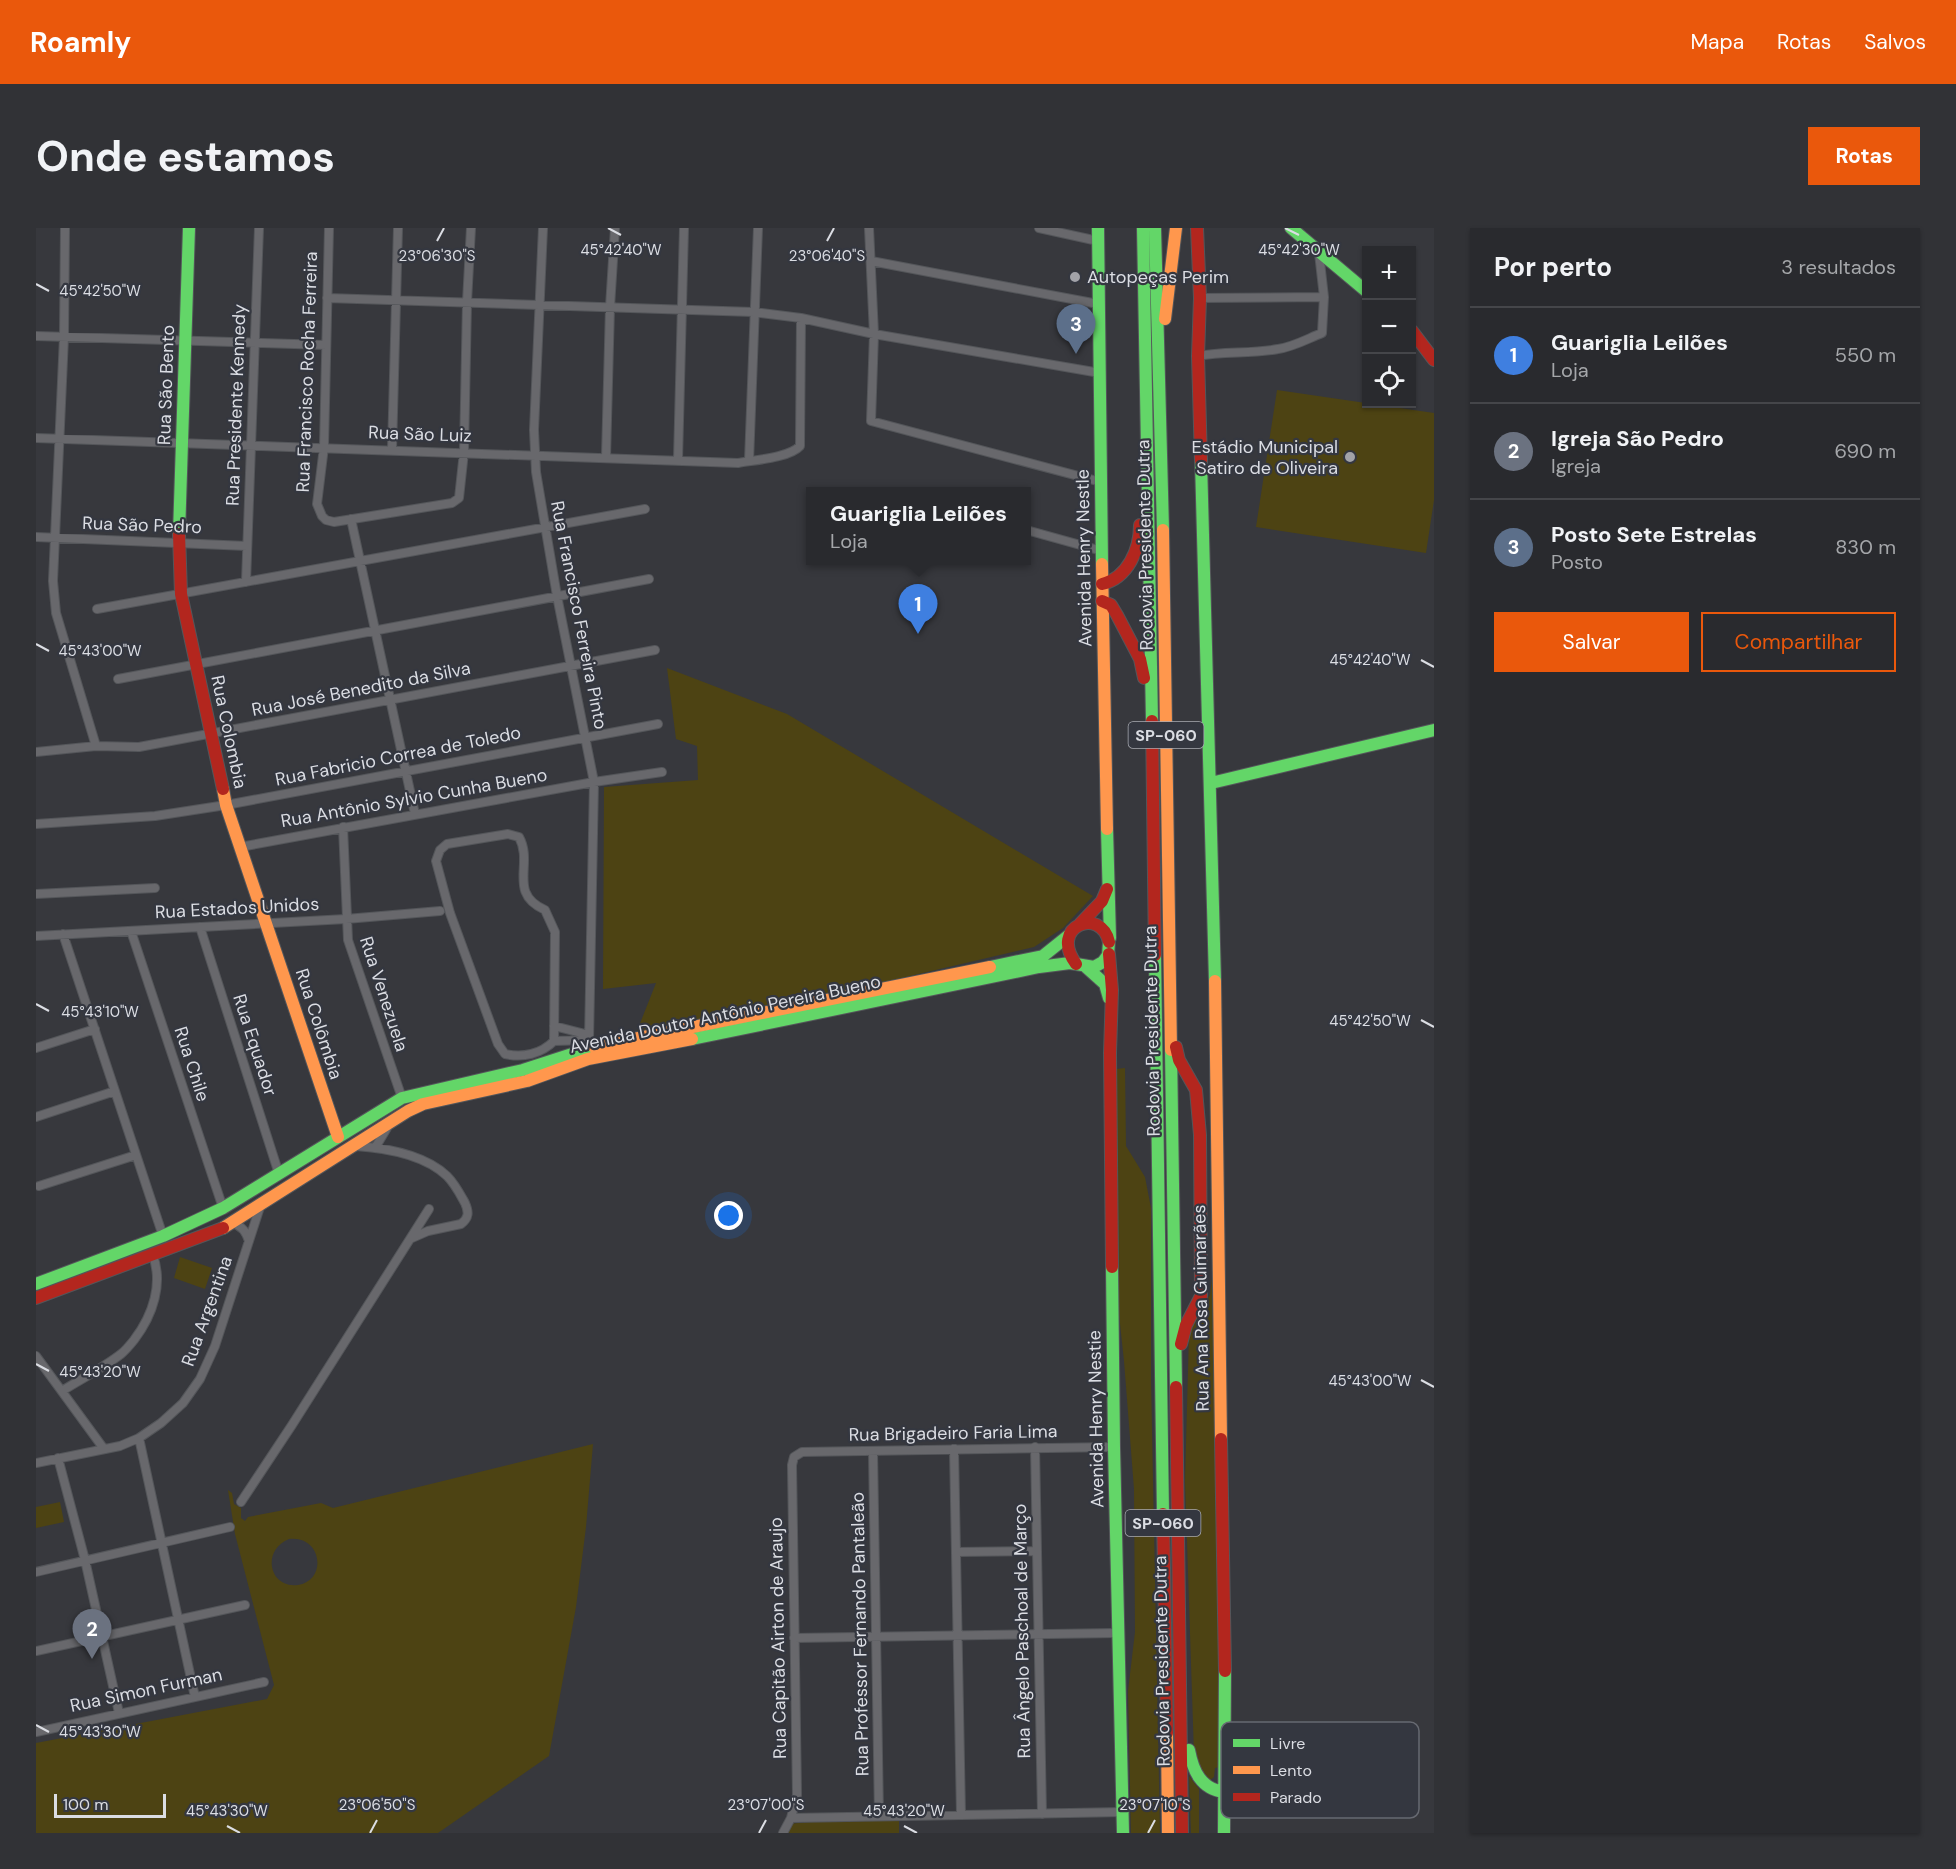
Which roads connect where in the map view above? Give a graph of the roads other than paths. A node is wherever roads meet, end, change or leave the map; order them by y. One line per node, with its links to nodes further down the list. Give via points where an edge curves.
1 (65, 228): 36 (street)
2 (189, 228): 38 (main road, Rua São Bento)
3 (259, 228): 39 (street, Rua Presidente Kennedy)
4 (329, 228): 24 (street, Rua Francisco Rocha Ferreira)
5 (398, 228): 26 (street)
6 (471, 228): 27 (street)
7 (543, 228): 29 (street, Rua Francisco Ferreira Pinto)
8 (615, 228): 30 (street)
9 (684, 228): 31 (street)
10 (758, 228): 32 (street)
11 (869, 228): 21 (street)
12 (1039, 228): 19 (street)
13 (1098, 228): 19 (main road, Avenida Henry Nestle)
14 (1143, 228): 57 (main road, Rodovia Presidente Dutra / SP-060)
15 (1155, 228): 43 (main road, Rodovia Presidente Dutra / SP-060)
16 (1176, 228): 43 (main road)
17 (1197, 228): 25 (main road, Rua Ana Rosa Guimarães)
18 (1291, 228): 20 (main road)
19 (1098, 241): 28 (main road, Avenida Henry Nestle)
20 (1319, 253): 22 (main road); 23 (street)
21 (871, 261): 28 (street); 34 (street)
22 (1362, 288)
23 (1324, 297): 25 (street); 41 (street, via 1322,333 1276,350)
24 (327, 298): 26 (street); 40 (street, Rua Francisco Rocha Ferreira)
25 (1200, 298): 41 (main road, Rua Ana Rosa Guimarães)
26 (396, 300): 27 (street); 50 (street)
27 (467, 303): 29 (street); 51 (street)
28 (1098, 304): 44 (main road, Avenida Henry Nestle)
29 (540, 305): 30 (street); 52 (street, Rua Francisco Ferreira Pinto)
30 (610, 307): 31 (street); 53 (street)
31 (681, 309): 32 (street); 54 (street)
32 (753, 312): 33 (street); 55 (street)
33 (801, 318): 34 (street); 55 (street, Rua São Luiz, via 800,446 780,456)
34 (874, 334): 44 (street); 56 (street, via 871,421)
35 (36, 336): 36 (street)
36 (64, 337): 38 (street); 46 (street)
37 (1416, 337): 42 (main road)
38 (186, 341): 39 (street); 47 (main road, Rua São Bento)
39 (255, 343): 40 (street); 48 (street, Rua Presidente Kennedy)
40 (326, 345): 49 (street, Rua Francisco Rocha Ferreira)
41 (1198, 356): 91 (main road, Rua Ana Rosa Guimarães)
42 (1433, 360)
43 (1159, 363): 113 (main road, Rodovia Presidente Dutra / SP-060)
44 (1100, 373): 56 (main road, Avenida Henry Nestle)
45 (36, 438): 46 (street, Rua São Luiz)
46 (58, 439): 47 (street, Rua São Luiz); 63 (street)
47 (182, 442): 48 (street, Rua São Luiz); 64 (main road, Rua São Bento)
48 (251, 445): 49 (street, Rua São Luiz); 65 (street, Rua Presidente Kennedy)
49 (324, 447): 50 (street, Rua São Luiz); 59 (street, Rua Francisco Rocha Ferreira, via 317,504 327,520)
50 (392, 450): 51 (street, Rua São Luiz)
51 (464, 452): 52 (street, Rua São Luiz); 59 (street, via 459,498 452,503)
52 (536, 454): 53 (street, Rua São Luiz); 60 (street, Rua Francisco Ferreira Pinto)
53 (606, 458): 54 (street, Rua São Luiz)
54 (678, 460): 55 (street, Rua São Luiz)
55 (749, 461)
56 (1101, 482): 66 (main road, Avenida Henry Nestle)
57 (1148, 496): 70 (main road, via 1134,554 1111,582); 81 (main road, Rodovia Presidente Dutra / SP-060)
58 (645, 509): 60 (street)
59 (351, 519): 67 (street)
60 (546, 527): 67 (street); 72 (street, Rua Francisco Ferreira Pinto)
61 (1031, 531): 66 (street)
62 (36, 537): 63 (street, Rua São Pedro)
63 (54, 538): 64 (street, Rua São Pedro); 86 (street, via 56,613)
64 (179, 542): 65 (street, Rua São Pedro); 71 (main road, Rua Colombia)
65 (248, 546): 69 (street, Rua Presidente Kennedy)
66 (1102, 551): 70 (main road, Avenida Henry Nestle)
67 (360, 562): 69 (street); 75 (street)
68 (650, 579): 72 (street)
69 (246, 582): 71 (street)
70 (1102, 584): 73 (main road, Avenida Henry Nestle)
71 (181, 594): 74 (street); 77 (main road, Rua Colombia)
72 (557, 596): 75 (street); 78 (street, Rua Francisco Ferreira Pinto)
73 (1102, 601): 81 (main road, via 1109,603 1118,615 1140,659); 97 (main road, Avenida Henry Nestle)
74 (97, 609)
75 (374, 630): 77 (street); 80 (street)
76 (655, 650): 78 (street, Rua José Benedito da Silva)
77 (195, 664): 79 (street); 84 (main road, Rua Colombia)
78 (571, 666): 80 (street, Rua José Benedito da Silva); 85 (street, Rua Francisco Ferreira Pinto)
79 (118, 679)
80 (389, 700): 84 (street, Rua José Benedito da Silva); 88 (street)
81 (1152, 722): 183 (main road, Rodovia Presidente Dutra / SP-060)
82 (658, 724): 85 (street, Rua Fabricio Correa de Toledo)
83 (1434, 730): 91 (main road)
84 (211, 734): 86 (street, Rua José Benedito da Silva, via 139,747); 92 (main road, Rua Colombia)
85 (586, 738): 88 (street, Rua Fabricio Correa de Toledo); 90 (street, Rua Francisco Ferreira Pinto)
86 (96, 746): 87 (street, Rua José Benedito da Silva)
87 (36, 752)
88 (405, 772): 92 (street, Rua Fabricio Correa de Toledo); 93 (street)
89 (662, 772): 90 (street, Rua Antônio Sylvio Cunha Bueno)
90 (594, 782): 93 (street, Rua Antônio Sylvio Cunha Bueno); 117 (street, Rua Francisco Ferreira Pinto)
91 (1211, 783): 173 (main road, Rua Ana Rosa Guimarães)
92 (226, 805): 94 (street, Rua Fabricio Correa de Toledo, via 155,816); 96 (main road, Rua Colombia)
93 (415, 814): 95 (street, Rua Antônio Sylvio Cunha Bueno)
94 (36, 824)
95 (343, 827): 96 (street, Rua Antônio Sylvio Cunha Bueno); 101 (street, Rua Venezuela)
96 (240, 847): 102 (main road, Rua Colombia)
97 (1108, 887): 103 (main road, via 1102,901); 109 (main road, Avenida Henry Nestle)
98 (155, 888): 99 (street)
99 (36, 894)
100 (440, 911): 101 (street, Rua Estados Unidos)
101 (346, 919): 102 (street, Rua Estados Unidos); 120 (street, Rua Venezuela, via 348,940)
102 (267, 923): 104 (street, Rua Estados Unidos); 123 (main road, Rua Colômbia)
103 (1080, 924): 107 (main road); 109 (main road, via 1098,925)
104 (200, 927): 105 (street, Rua Estados Unidos); 127 (street, Rua Equador)
105 (131, 930): 106 (street, Rua Estados Unidos); 130 (street, Rua Chile)
106 (63, 934): 108 (street, Rua Estados Unidos); 115 (street)
107 (1069, 935): 111 (main road, via 1069,956); 117 (main road, Avenida Doutor Antônio Pereira Bueno, via 1043,956)
108 (36, 936)
109 (1110, 938): 110 (main road)
110 (1109, 954): 111 (main road, via 1096,966); 112 (main road, Avenida Henry Nestie)
111 (1081, 966): 112 (main road, via 1105,984); 117 (main road, Avenida Doutor Antônio Pereira Bueno, via 1066,963 1039,967 636,1051)
112 (1111, 1005): 145 (main road, Avenida Henry Nestie)
113 (1170, 1018): 142 (main road, Rodovia Presidente Dutra / SP-060); 142 (main road, via 1179,1060 1196,1090 1203,1274 1201,1296 1182,1337)
114 (554, 1026): 116 (street); 116 (street, via 555,932 545,910 532,904 525,892 525,846 519,837 508,834 447,844 436,861 450,913 498,1044 505,1054 516,1056 544,1051); 117 (street)
115 (94, 1029): 118 (street); 119 (street)
116 (554, 1041): 117 (street)
117 (588, 1045): 120 (main road, Avenida Doutor Antônio Pereira Bueno, via 503,1075); 122 (main road, Avenida Doutor Antônio Pereira Bueno, via 527,1081 423,1104)
118 (36, 1048)
119 (115, 1091): 121 (street); 126 (street)
120 (402, 1098): 122 (main road, via 401,1112); 123 (main road, Avenida Doutor Antônio Pereira Bueno)
121 (36, 1117)
122 (390, 1122): 124 (street); 125 (main road, Avenida Doutor Antônio Pereira Bueno)
123 (337, 1137): 125 (main road, Rua Colômbia, via 350,1140); 125 (main road, via 333,1150); 127 (main road, Avenida Doutor Antônio Pereira Bueno)
124 (375, 1148): 125 (street); 134 (street, via 418,1158 446,1175 467,1208 468,1217 461,1224)
125 (349, 1150): 129 (main road, Avenida Doutor Antônio Pereira Bueno)
126 (136, 1155): 128 (street); 133 (street)
127 (279, 1174): 130 (main road, Avenida Doutor Antônio Pereira Bueno)
128 (39, 1186)
129 (260, 1204): 132 (main road, Avenida Doutor Antônio Pereira Bueno); 136 (street, Rua Argentina)
130 (223, 1208): 133 (main road, Avenida Doutor Antônio Pereira Bueno)
131 (429, 1209): 134 (street)
132 (233, 1223): 136 (street, Rua Argentina, via 241,1226); 137 (main road, Avenida Doutor Antônio Pereira Bueno)
133 (163, 1236): 135 (main road, Avenida Doutor Antônio Pereira Bueno)
134 (412, 1238): 153 (street)
135 (145, 1241): 137 (street); 138 (main road, Avenida Doutor Antônio Pereira Bueno)
136 (249, 1242): 143 (street, Rua Argentina, via 215,1346 200,1379 183,1403)
137 (153, 1254): 139 (main road, Avenida Doutor Antônio Pereira Bueno); 141 (street, via 158,1283 153,1306 139,1333 123,1352)
138 (36, 1284)
139 (36, 1298)
140 (36, 1356): 141 (street)
141 (62, 1391): 146 (street)
142 (1176, 1403): 171 (main road, Rodovia Presidente Dutra / SP-060)
143 (139, 1438): 146 (street, Rua Argentina); 155 (street)
144 (1035, 1447): 145 (street, Rua Brigadeiro Faria Lima); 147 (street, Rua Brigadeiro Faria Lima); 156 (street, Rua Ângelo Paschoal de Março)
145 (1114, 1447): 162 (main road, Avenida Henry Nestie)
146 (104, 1449): 151 (street, Rua Argentina)
147 (954, 1449): 148 (street, Rua Brigadeiro Faria Lima); 157 (street)
148 (873, 1451): 150 (street, Rua Brigadeiro Faria Lima, via 802,1452); 166 (street, Rua Professor Fernando Pantaleão)
149 (36, 1452): 152 (street)
150 (794, 1457): 167 (street, Rua Capitão Airton de Araujo)
151 (58, 1458): 152 (street, Rua Argentina); 158 (street)
152 (39, 1462)
153 (240, 1502)
154 (230, 1527): 155 (street)
155 (162, 1542): 158 (street); 161 (street)
156 (1037, 1551): 157 (street); 163 (street, Rua Ângelo Paschoal de Março)
157 (956, 1552): 164 (street)
158 (85, 1560): 159 (street); 165 (street)
159 (36, 1572)
160 (245, 1605): 161 (street)
161 (178, 1619): 165 (street); 170 (street)
162 (1117, 1633): 163 (street); 176 (main road, Avenida Henry Nestie)
163 (1038, 1634): 164 (street); 177 (street, Rua Ângelo Paschoal de Março)
164 (958, 1635): 166 (street); 178 (street)
165 (102, 1636): 168 (street); 172 (street)
166 (876, 1636): 167 (street); 179 (street, Rua Professor Fernando Pantaleão)
167 (794, 1638): 180 (street, Rua Capitão Airton de Araujo, via 797,1795)
168 (36, 1651)
169 (264, 1682): 170 (street, Rua Simon Furman)
170 (195, 1697): 172 (street, Rua Simon Furman)
171 (1181, 1702): 175 (main road, via 1192,1768 1211,1790); 184 (main road, Rodovia Presidente Dutra / SP-060)
172 (119, 1713): 174 (street, Rua Simon Furman)
173 (1225, 1722)
174 (36, 1732)
175 (1221, 1792)
176 (1123, 1812): 177 (street); 182 (main road, Avenida Henry Nestie)
177 (1042, 1814): 178 (street)
178 (962, 1815): 179 (street)
179 (879, 1816): 180 (street)
180 (790, 1818): 181 (street, Rua Capitão Airton de Araujo)
181 (783, 1833)
182 (1123, 1833)
183 (1167, 1833)
184 (1182, 1833)

